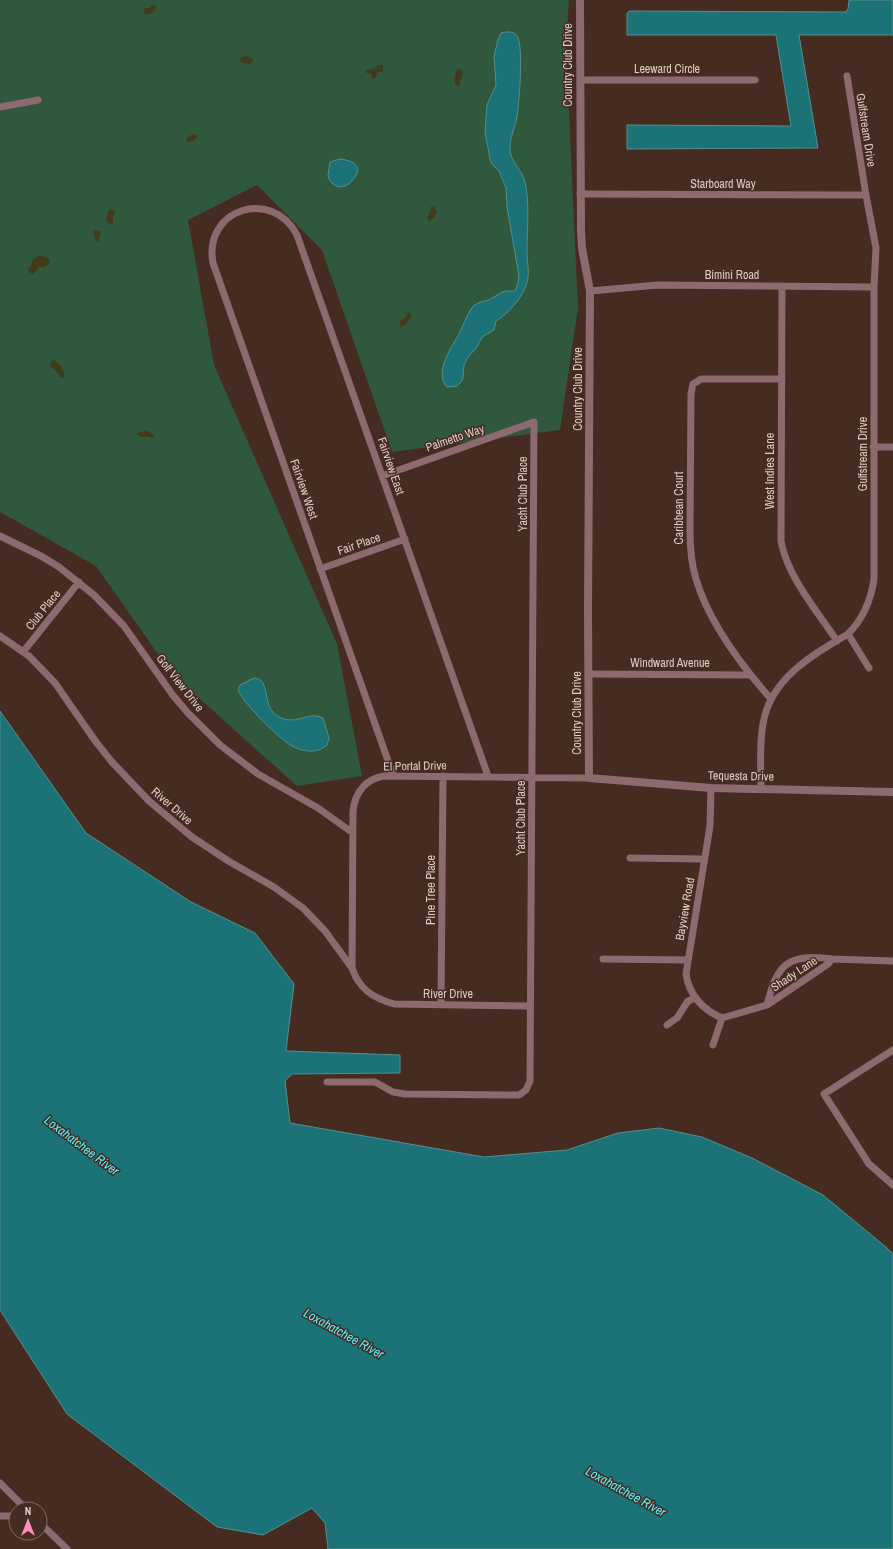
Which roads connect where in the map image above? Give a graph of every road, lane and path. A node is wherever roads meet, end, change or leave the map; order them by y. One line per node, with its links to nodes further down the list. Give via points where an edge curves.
1 (580, 0): 3 (street, Country Club Drive)
2 (847, 76): 8 (street, Gulfstream Drive)
3 (580, 80): 4 (street, Leeward Circle); 7 (street, Country Club Drive)
4 (755, 80)
5 (38, 100): 6 (street)
6 (0, 107)
7 (580, 194): 8 (street, Starboard Way); 12 (street, Country Club Drive, via 582,248)
8 (866, 195): 11 (street, Gulfstream Drive, via 876,248)
9 (234, 214): 17 (street, Fairview East, via 258,208 272,211 285,219 295,231); 20 (street, Fairview West, via 216,233 212,248 213,263)
10 (782, 286): 11 (street, Bimini Road); 12 (street, Bimini Road, via 658,285); 13 (street, West Indies Lane)
11 (874, 287): 15 (street, Gulfstream Drive)
12 (590, 291): 27 (street, Country Club Drive)
13 (782, 379): 24 (street, West Indies Lane, via 780,535 783,552 791,572); 28 (street, Caribbean Court, via 701,379 693,384 691,394 690,530 693,567 707,607)
14 (534, 422): 17 (street, Palmetto Way); 33 (street, Yacht Club Place)
15 (873, 447): 16 (street); 22 (street, Gulfstream Drive, via 873,584 865,611)
16 (893, 447)
17 (382, 476): 19 (street, Fairview East)
18 (0, 536): 21 (street, Golf View Drive, via 41,556)
19 (405, 539): 20 (street, Fair Place); 32 (street, Fairview East)
20 (320, 569): 30 (street, Fairview West)
21 (79, 582): 25 (street, Club Place); 38 (street, Golf View Drive, via 124,626 172,694 220,745 258,774 318,808)
22 (848, 634): 24 (street, Gulfstream Drive); 26 (street)
23 (0, 636): 25 (street, River Drive)
24 (836, 641): 29 (street, Gulfstream Drive, via 784,679)
25 (23, 652): 45 (street, River Drive, via 55,683 96,742 149,801 176,825 214,852 274,886 298,904 325,931)
26 (869, 668)
27 (589, 674): 28 (street, Windward Avenue); 34 (street, Country Club Drive)
28 (750, 675): 29 (street, Caribbean Court)
29 (771, 699): 36 (street, Gulfstream Drive, via 761,734)
30 (393, 776): 31 (street, El Portal Drive); 38 (street, El Portal Drive, via 380,776 371,780 358,793 354,806)
31 (443, 776): 32 (street, El Portal Drive); 48 (street, Pine Tree Place)
32 (488, 776): 33 (street, El Portal Drive)
33 (532, 776): 34 (street, El Portal Drive); 50 (street, Yacht Club Place)
34 (589, 778): 35 (street, Tequesta Drive)
35 (711, 788): 36 (street, Tequesta Drive); 40 (street, Bayview Road, via 710,826)
36 (761, 788): 37 (street, Tequesta Drive)
37 (893, 792)
38 (353, 833): 45 (street, El Portal Drive)
39 (630, 858): 40 (street)
40 (704, 859): 43 (street, Bayview Road)
41 (603, 959): 43 (street)
42 (832, 959): 44 (street, Shady Lane); 49 (street, Shady Lane); 49 (street, Shady Lane, via 813,956 787,963 772,985)
43 (687, 960): 47 (street, Bayview Road, via 687,980)
44 (893, 961)
45 (352, 968): 46 (street, El Portal Drive, via 356,979)
46 (368, 992): 48 (street, River Drive, via 380,1000 394,1004)
47 (695, 998): 51 (street, Bayview Road, via 713,1014); 52 (street, via 688,1001 677,1018)
48 (441, 1005): 50 (street, River Drive)
49 (767, 1005): 51 (street, Shady Lane)
50 (530, 1006): 55 (street, Yacht Club Place, via 530,1081 529,1086 519,1096 405,1094 393,1092 375,1082)
51 (722, 1018): 53 (street)
52 (667, 1025)
53 (713, 1045)
54 (893, 1050): 56 (street, via 824,1094 869,1164)
55 (327, 1082)
56 (893, 1185)
57 (0, 1483): 58 (street)
58 (18, 1501)
59 (48, 1531): 60 (street)
60 (66, 1549)

